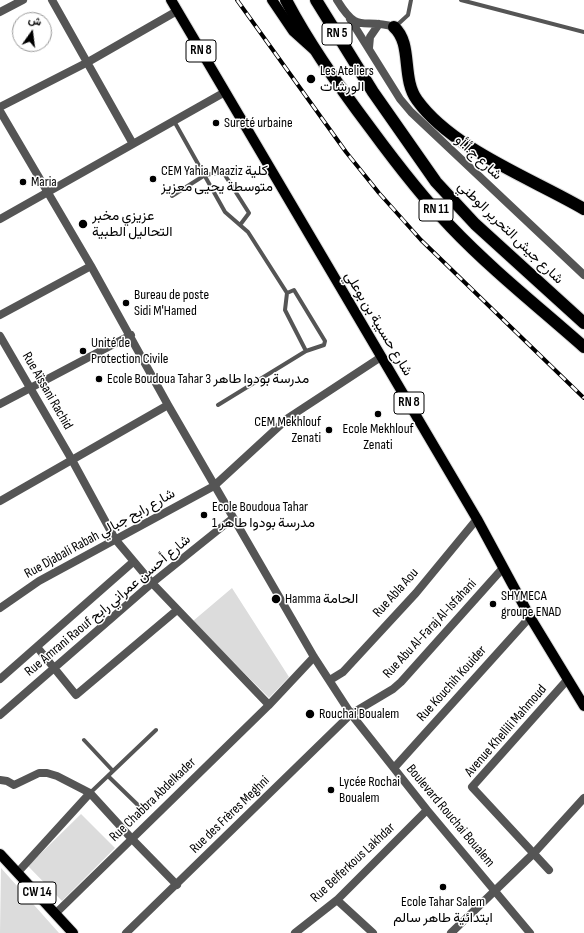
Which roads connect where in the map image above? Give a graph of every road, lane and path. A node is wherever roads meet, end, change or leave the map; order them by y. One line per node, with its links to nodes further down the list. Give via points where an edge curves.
1 (23, 0): 11 (street)
2 (52, 0): 18 (street)
3 (171, 0): 10 (main road, RN 8)
4 (272, 0): 17 (main road, RN 11, via 293,32)
5 (286, 0): 17 (highway, RN 11)
6 (316, 0): 35 (highway, شارع جيش التحرير الوطني / RN 5, via 369,86 436,182 475,224)
7 (337, 0): 12 (street, شارع ج.أ.أو)
8 (411, 0): 14 (lane, via 408,15)
9 (461, 0): 15 (lane)
10 (177, 11): 18 (street); 19 (main road, RN 8)
11 (0, 12)
12 (350, 19): 13 (street, via 362,25); 16 (street, شارع ج.أ.أو)
13 (379, 24): 14 (street); 16 (street, via 370,37)
14 (394, 27): 28 (highway, via 403,40 407,78 416,100 428,114 470,147)
15 (584, 32)
16 (368, 48): 32 (street, شارع ج.أ.أو, via 411,112)
17 (314, 50): 38 (highway, RN 11, via 392,158 452,228)
18 (88, 62): 20 (street); 24 (street)
19 (225, 92): 22 (street); 40 (main road, شارع حسيبة بن بوعلي / RN 8)
20 (0, 107)
21 (0, 111): 23 (street, Boulevard Rouchai Boualem)
22 (174, 120): 24 (street); 25 (lane)
23 (3, 123): 26 (street, Boulevard Rouchai Boualem)
24 (133, 144): 26 (street)
25 (205, 175): 27 (lane); 30 (lane, via 225,212); 30 (lane, via 219,171 225,173 249,213)
26 (47, 193): 29 (street); 31 (street, Boulevard Rouchai Boualem)
27 (172, 196)
28 (584, 209)
29 (0, 219)
30 (240, 225): 33 (lane, via 248,232)
31 (91, 266): 34 (street); 36 (street, Boulevard Rouchai Boualem)
32 (584, 275)
33 (287, 293): 39 (lane, via 285,310); 39 (lane, via 294,290 325,341 324,345)
34 (0, 315)
35 (584, 323)
36 (131, 335): 41 (street); 44 (street, Boulevard Rouchai Boualem)
37 (0, 336): 41 (street, Rue Aïssani Rachid)
38 (584, 347)
39 (306, 351): 43 (lane)
40 (381, 357): 46 (street, Rue Djabali Rabah شارع رابح جبالي, via 288,418); 49 (main road, شارع حسيبة بن بوعلي / RN 8)
41 (30, 388): 42 (street); 45 (street, Rue Aïssani Rachid)
42 (0, 404)
43 (218, 405)
44 (168, 406): 45 (street); 46 (street, Boulevard Rouchai Boualem)
45 (72, 460): 47 (street); 50 (street, Rue Aïssani Rachid)
46 (214, 486): 48 (street, Boulevard Rouchai Boualem); 50 (street, Rue Djabali Rabah شارع رابح جبالي)
47 (0, 501)
48 (233, 518): 53 (street, Rue Amrani Raouf شارع أحسن عمراني رابح); 58 (street, Boulevard Rouchai Boualem)
49 (477, 518): 52 (main road, شارع حسيبة بن بوعلي / RN 8); 62 (street, Rue Abla Aou, via 416,593 343,672)
50 (115, 539): 51 (street, Rue Aïssani Rachid); 54 (street, Rue Djabali Rabah شارع رابح جبالي, via 39,581)
51 (133, 562): 53 (street, Rue Aïssani Rachid); 57 (street)
52 (503, 568): 56 (main road, شارع حسيبة بن بوعلي / RN 8); 65 (street, Rue Abu Al-Faraj Al-Isfahani, via 401,682)
53 (152, 583): 55 (street, Rue Aïssani Rachid); 59 (street, Rue Amrani Raouf شارع أحسن عمراني رابح)
54 (0, 608)
55 (177, 610): 59 (street, via 76,695); 63 (street, Rue Aïssani Rachid)
56 (530, 617): 61 (main road, شارع حسيبة بن بوعلي / RN 8); 69 (street, Rue Kouchih Kouider)
57 (37, 647): 59 (street); 60 (street)
58 (314, 657): 62 (street, Boulevard Rouchai Boualem); 63 (street, Rue Chabbra Abdelkader)
59 (54, 668): 66 (street, Rue Amrani Raouf شارع أحسن عمراني رابح)
60 (0, 679)
61 (568, 679): 64 (main road, شارع حسيبة بن بوعلي / RN 8); 78 (street, Avenue Khellili Mahmoud, via 472,787)
62 (330, 680): 65 (street, Boulevard Rouchai Boualem)
63 (269, 705): 77 (street, Rue Chabbra Abdelkader)
64 (584, 706)
65 (351, 714): 69 (street, Boulevard Rouchai Boualem); 82 (street, Rue des Frères Meghni)
66 (0, 715)
67 (156, 730): 70 (lane)
68 (84, 740): 70 (lane)
69 (394, 768): 76 (street, Boulevard Rouchai Boualem)
70 (113, 771): 71 (lane)
71 (108, 776): 73 (lane); 75 (lane)
72 (0, 780): 73 (street, via 14,785 39,773 47,773)
73 (90, 793): 77 (street); 81 (street)
74 (584, 798): 78 (street)
75 (140, 808)
76 (428, 810): 83 (street, Boulevard Rouchai Boualem); 84 (street, Rue Belferkous Lakhdar)
77 (132, 839): 82 (street); 85 (street, Rue Chabbra Abdelkader)
78 (534, 853): 80 (street, Avenue Khellili Mahmoud); 83 (street)
79 (2, 859): 81 (main road, CW 14)
80 (550, 870)
81 (18, 872): 85 (main road, CW 14)
82 (177, 885): 87 (street, Rue des Frères Meghni)
83 (496, 891): 90 (street); 91 (street, Boulevard Rouchai Boualem)
84 (337, 900): 88 (street, Rue Belferkous Lakhdar); 89 (street)
85 (55, 914): 86 (main road, CW 14)
86 (73, 933)
87 (126, 933)
88 (295, 933)
89 (373, 933)
90 (451, 933)
91 (530, 933)

